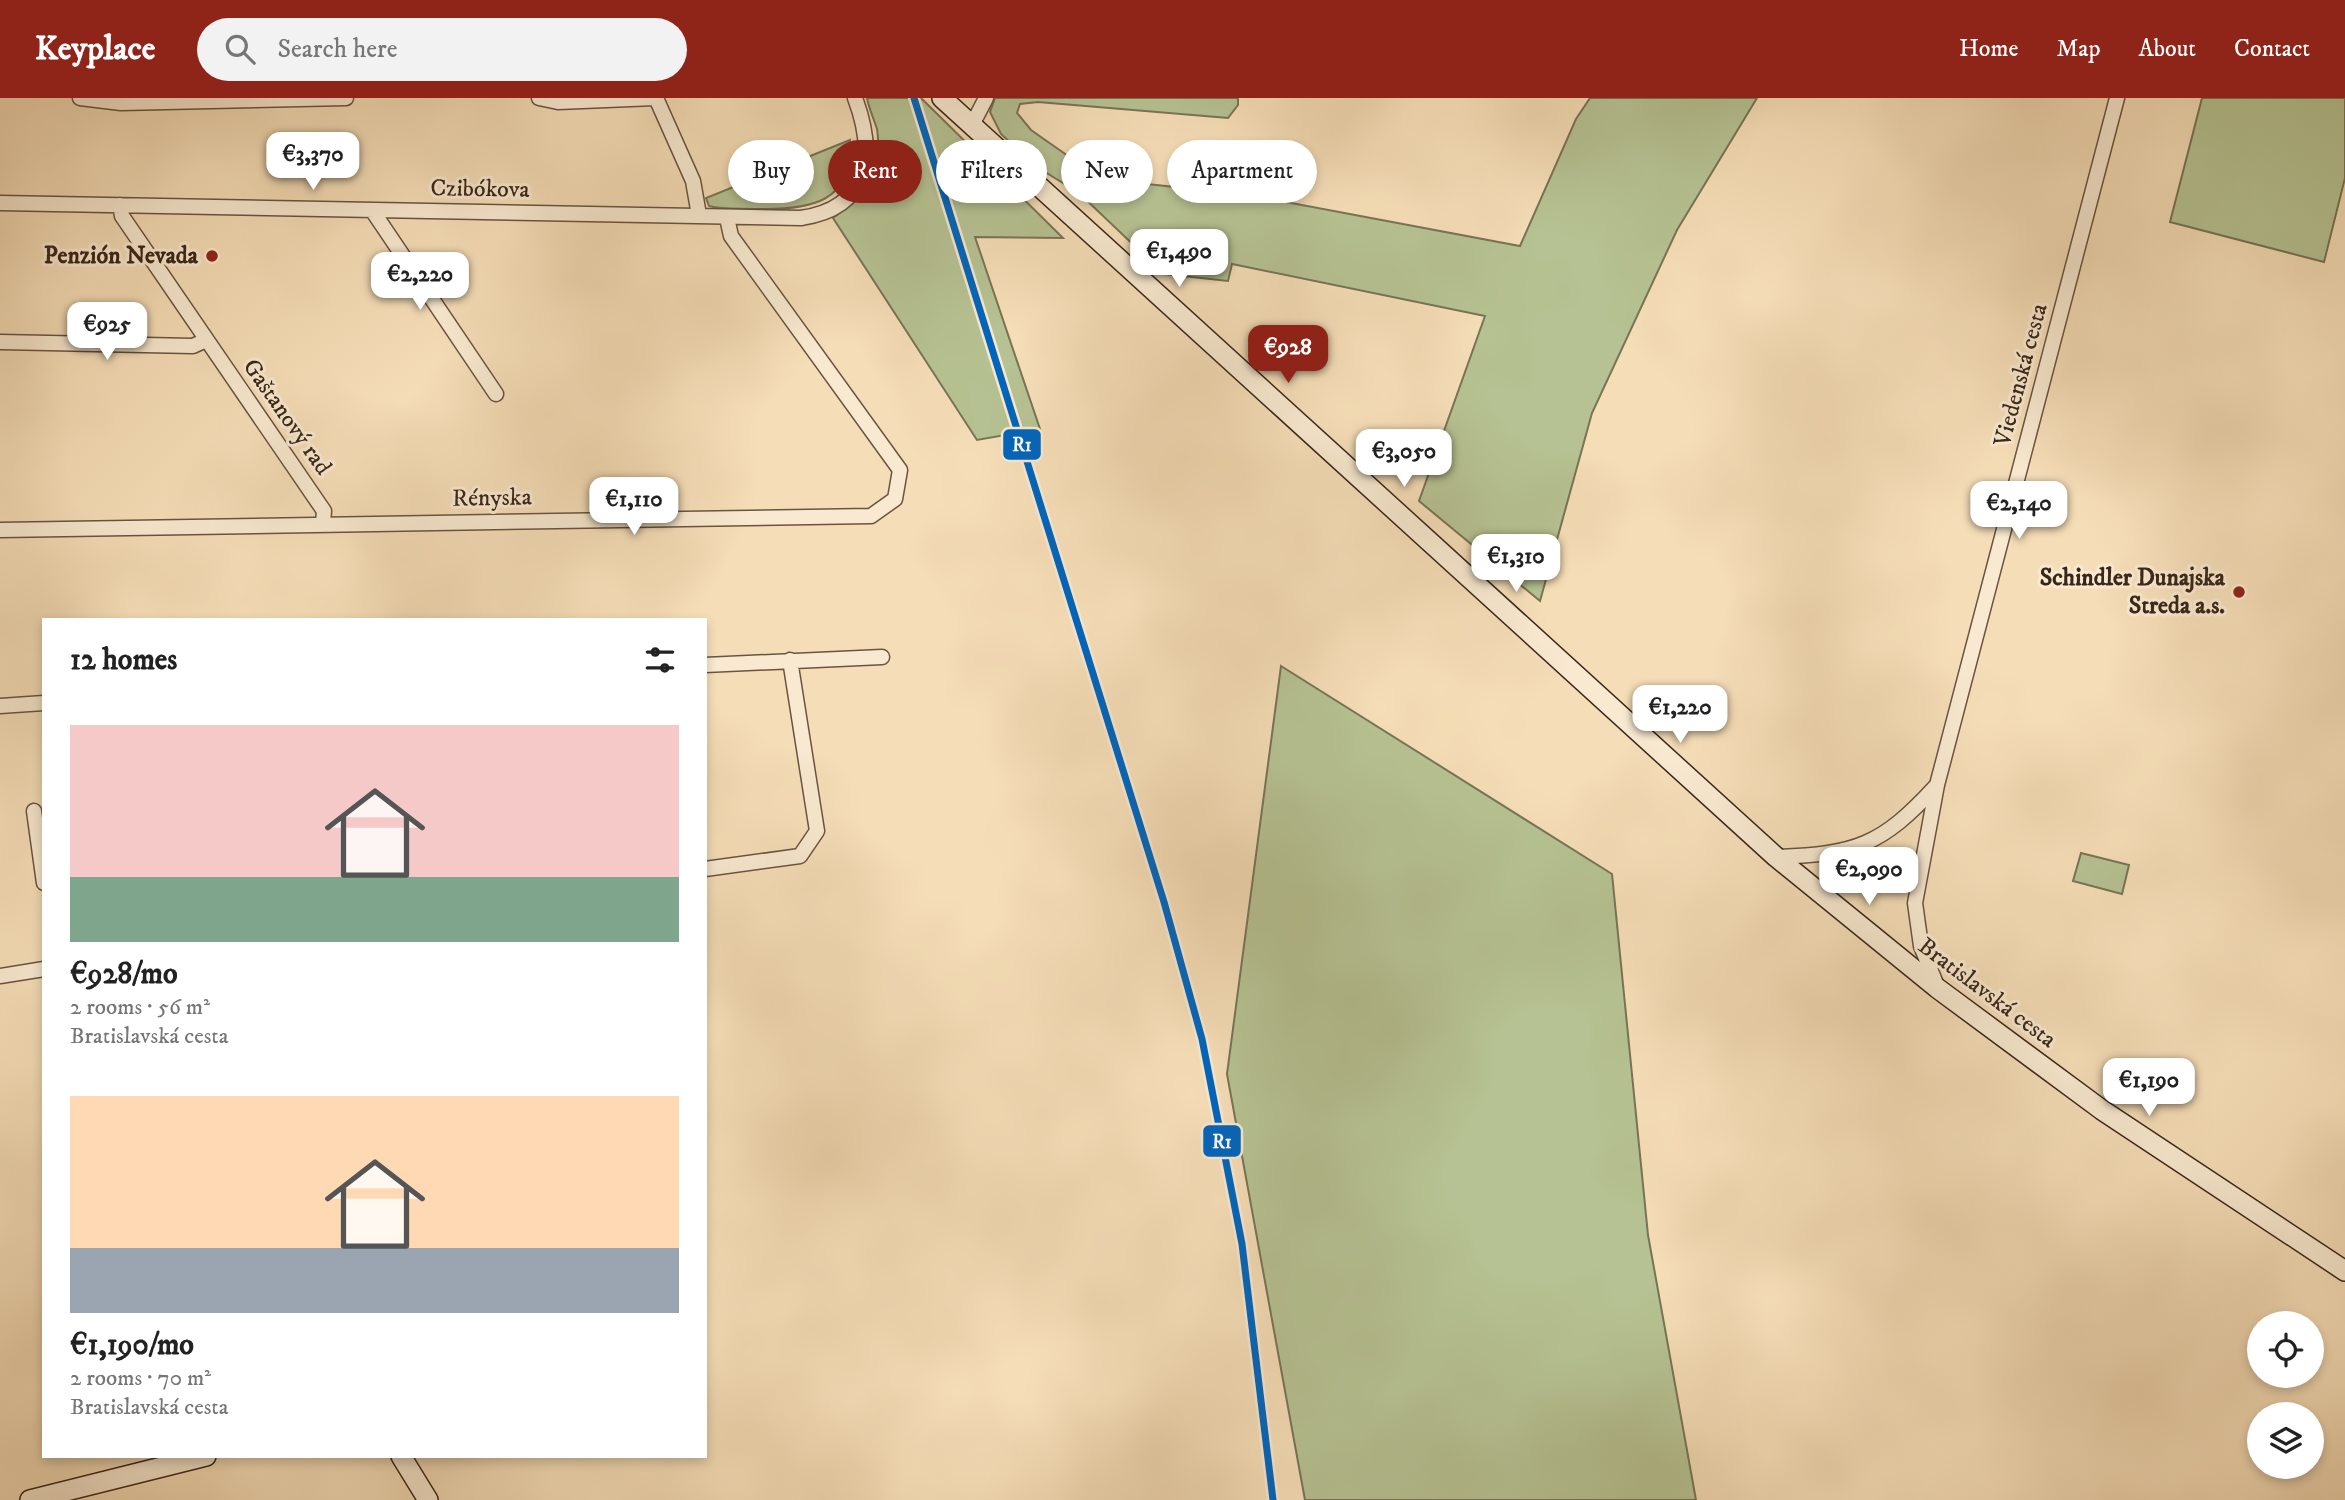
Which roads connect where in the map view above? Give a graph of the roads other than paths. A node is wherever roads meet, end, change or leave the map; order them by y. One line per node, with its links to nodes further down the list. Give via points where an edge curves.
1 (80, 98): 9 (street, via 121,103)
2 (346, 98): 9 (street)
3 (539, 98): 4 (street, via 558,102)
4 (656, 98): 14 (street, via 693,181)
5 (855, 98): 15 (street, Czibókova, via 868,138 867,155 856,188 841,204 822,215 801,218)
6 (942, 98): 10 (street, Bratislavská cesta)
7 (986, 98): 10 (street)
8 (2117, 98): 26 (street, Viedenská cesta)
9 (285, 99)
10 (972, 125): 28 (street, Bratislavská cesta)
11 (0, 203): 12 (street, Czibókova)
12 (120, 205): 13 (street, Czibókova); 16 (street, Gaštanový rad, via 122,216)
13 (372, 210): 14 (street, Czibókova); 18 (street)
14 (699, 215): 15 (street, Czibókova)
15 (727, 218): 19 (street, Rényska, via 732,236 900,470 895,499 872,516)
16 (206, 340): 17 (street, via 193,346); 19 (street, Gaštanový rad, via 324,511)
17 (0, 342)
18 (496, 394)
19 (323, 523): 20 (street, Rényska)
20 (0, 530)
21 (882, 657): 22 (street)
22 (790, 660): 23 (street); 30 (street, via 817,831 800,856)
23 (707, 665)
24 (42, 703): 25 (street)
25 (0, 706)
26 (1937, 785): 28 (street, Viedenská cesta, via 1901,822 1866,844 1842,852); 33 (street, Viedenská cesta, via 1915,903 1922,946)
27 (34, 811): 29 (street)
28 (1776, 857): 33 (street, Bratislavská cesta)
29 (42, 869)
30 (707, 869)
31 (42, 969): 32 (street)
32 (0, 976)
33 (1937, 988): 34 (street, Bratislavská cesta, via 2102,1110)
34 (2345, 1271)
35 (198, 1458): 37 (street)
36 (402, 1458): 38 (street)
37 (30, 1500)
38 (428, 1500)

